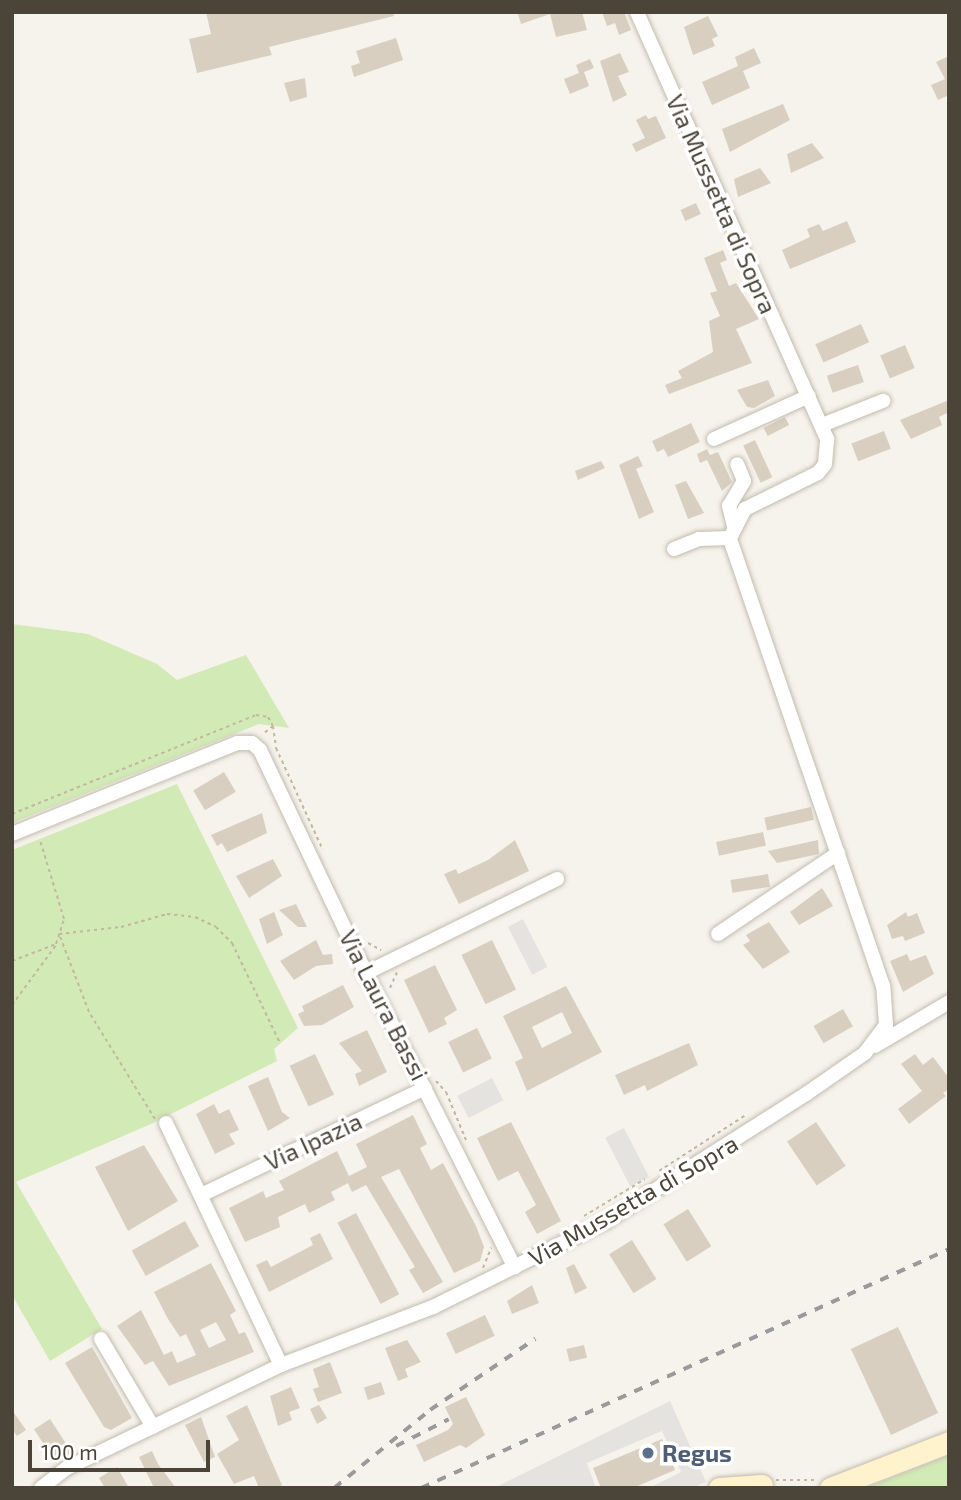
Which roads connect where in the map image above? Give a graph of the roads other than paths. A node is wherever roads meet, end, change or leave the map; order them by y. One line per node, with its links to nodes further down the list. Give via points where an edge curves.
1 (637, 12): 2 (street, Via Mussetta di Sopra)
2 (809, 396): 4 (street, Via Mussetta di Sopra); 5 (street)
3 (883, 401): 4 (street)
4 (822, 425): 7 (street, Via Mussetta di Sopra, via 827,453 818,473 745,509)
5 (714, 439)
6 (737, 464): 7 (street, Via Mussetta di Sopra, via 744,481 729,506)
7 (732, 532): 8 (street); 10 (street, Via Mussetta di Sopra)
8 (674, 549)
9 (12, 834): 13 (street, Via Laura Bassi, via 237,743 252,744 260,750)
10 (838, 853): 12 (street); 15 (street, Via Mussetta di Sopra, via 887,1005 882,1034)
11 (557, 879): 13 (street)
12 (718, 934)
13 (366, 973): 16 (street, Via Laura Bassi)
14 (949, 1002): 15 (street)
15 (865, 1053): 19 (street, Via Mussetta di Sopra, via 605,1222)
16 (430, 1084): 18 (street, Via Ipazia); 19 (street, Via Laura Bassi)
17 (161, 1122): 18 (street)
18 (201, 1195): 21 (street)
19 (515, 1268): 21 (street, Via Mussetta di Sopra, via 433,1307)
20 (101, 1339): 22 (street)
21 (281, 1365): 22 (street, Via Mussetta di Sopra)
22 (153, 1427): 25 (street, Via Mussetta di Sopra, via 67,1468)
23 (949, 1442): 27 (street)
24 (762, 1485): 26 (street)
25 (41, 1488)
26 (719, 1488)
27 (830, 1488)

